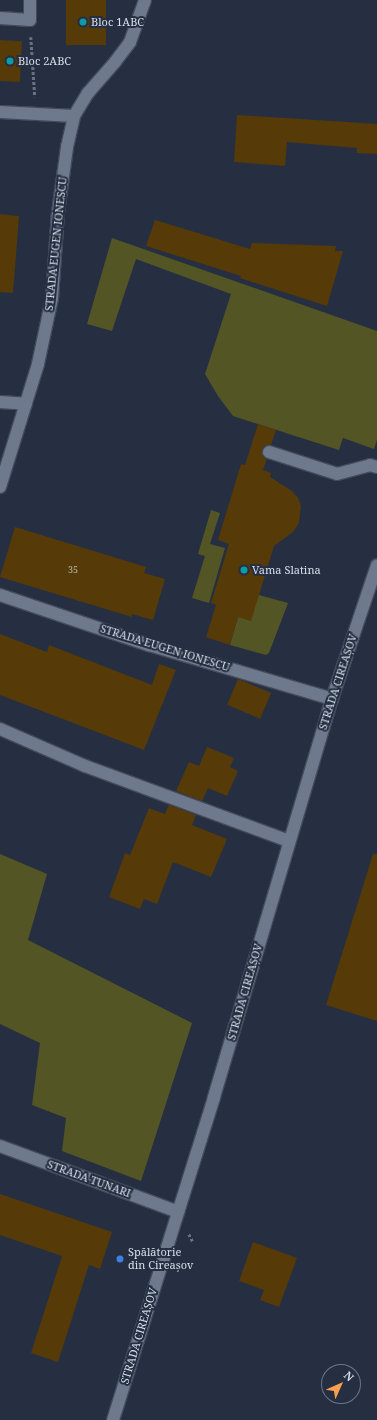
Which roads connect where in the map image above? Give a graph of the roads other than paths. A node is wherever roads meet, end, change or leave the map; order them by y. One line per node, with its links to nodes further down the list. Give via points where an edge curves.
1 (30, 0): 3 (street, via 30,20)
2 (145, 0): 5 (street, STRADA EUGEN IONESCU, via 130,42 88,94)
3 (0, 18)
4 (0, 112): 5 (street)
5 (74, 116): 7 (street, STRADA EUGEN IONESCU, via 58,213 52,298 38,364)
6 (0, 402): 7 (street)
7 (26, 404): 10 (street, STRADA EUGEN IONESCU)
8 (269, 452): 9 (street, via 337,474 370,465)
9 (377, 466)
10 (0, 487)
11 (377, 565): 13 (street, STRADA CIREAȘOV)
12 (0, 594): 13 (street, STRADA EUGEN IONESCU, via 150,645)
13 (332, 698): 15 (street, STRADA CIREAȘOV)
14 (0, 729): 15 (street, via 85,766)
15 (289, 841): 17 (street, STRADA CIREAȘOV)
16 (0, 1146): 17 (street, STRADA TUNARI)
17 (178, 1212): 18 (street, STRADA CIREAȘOV)
18 (114, 1420)

